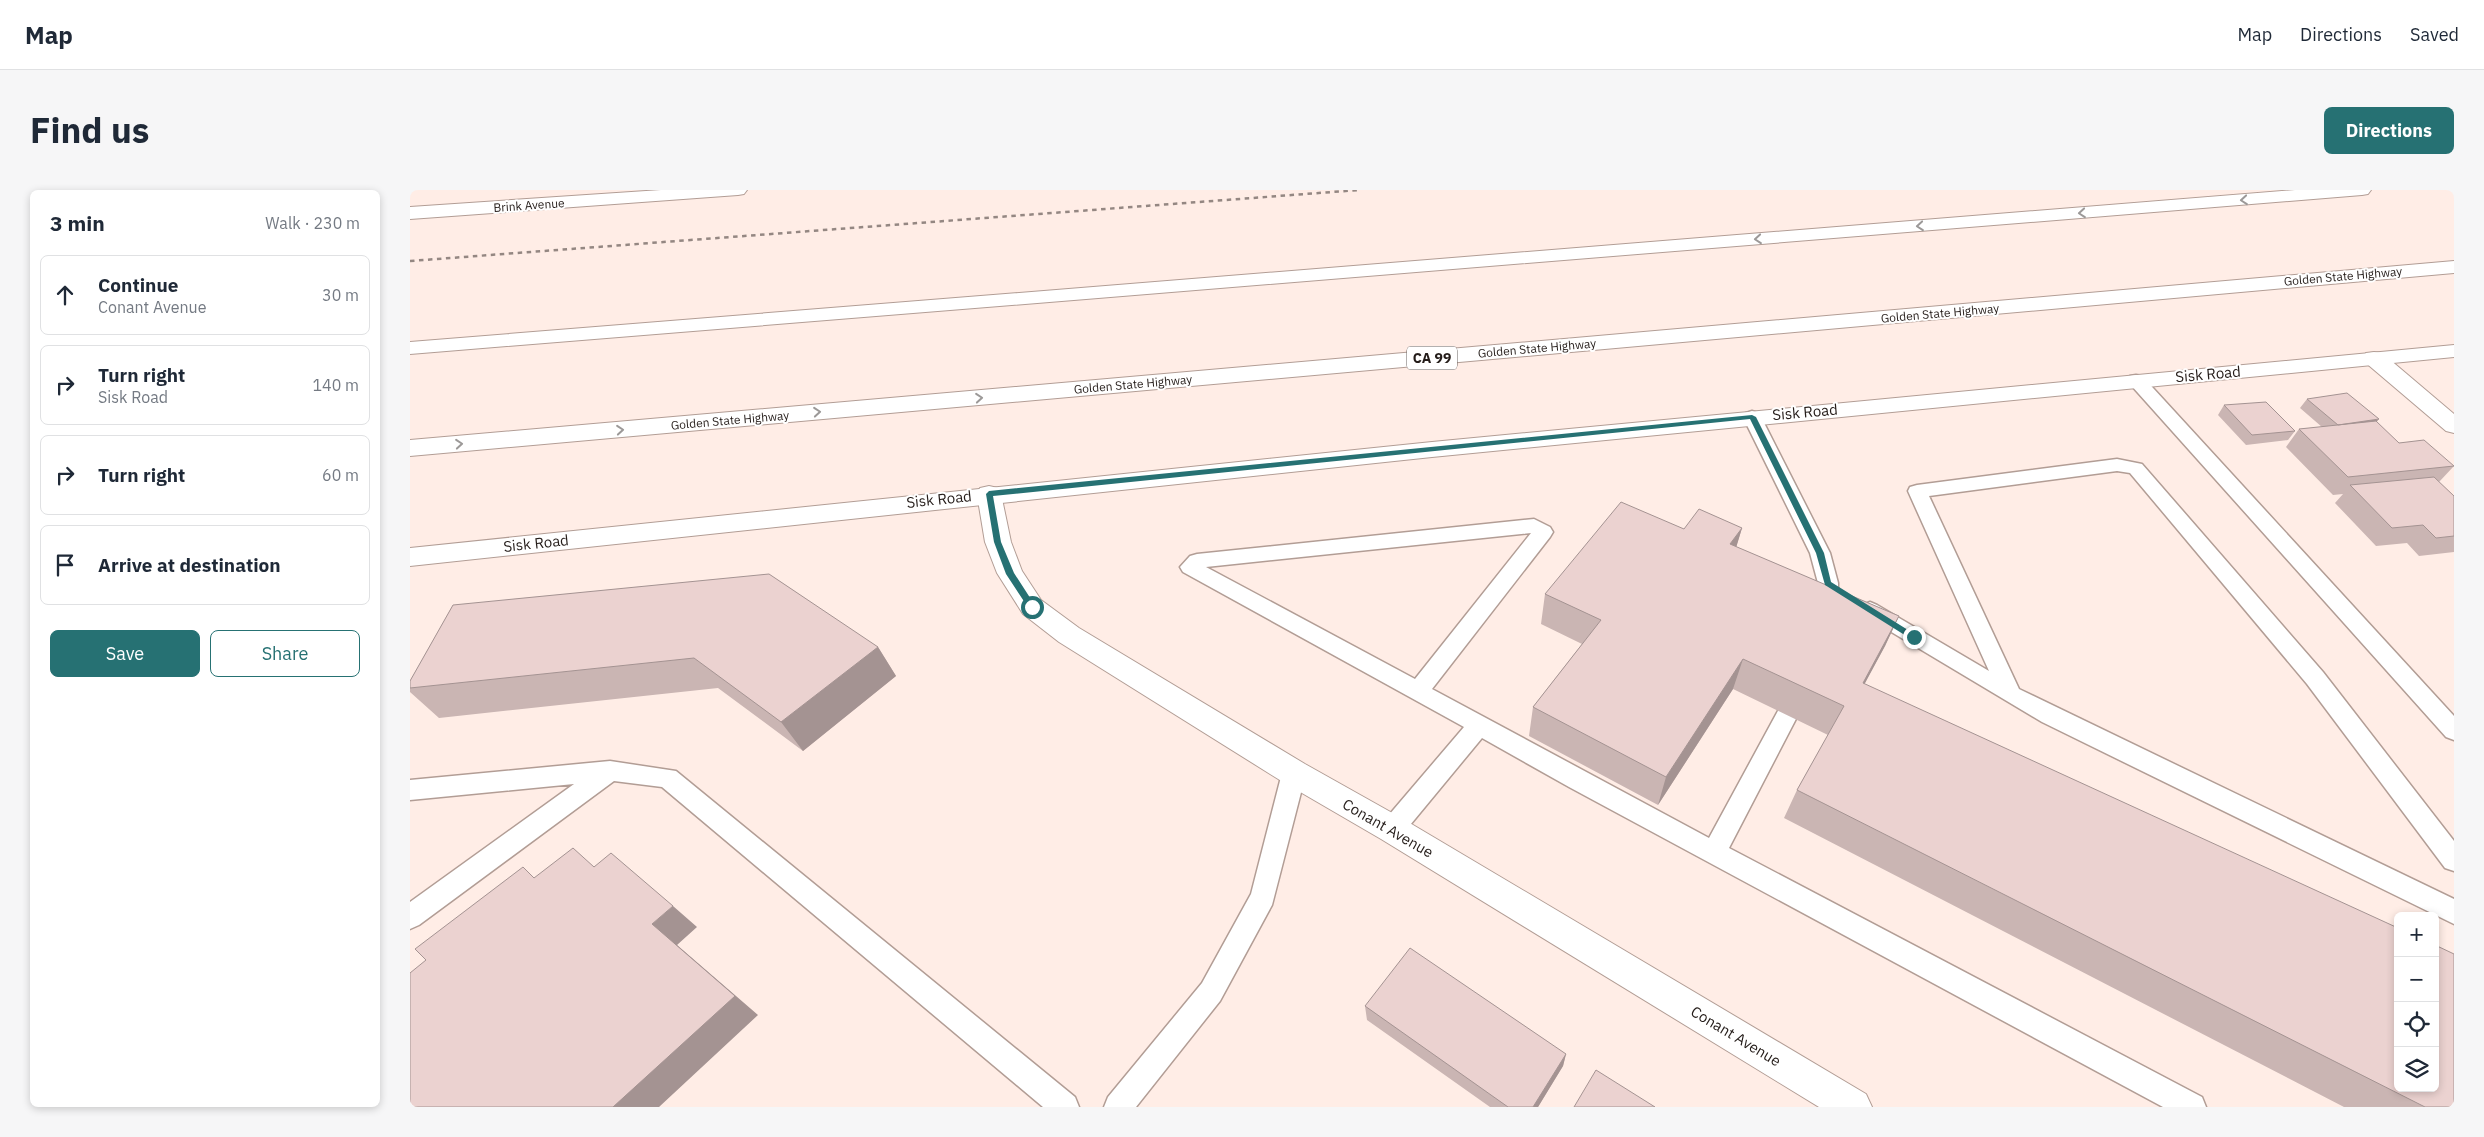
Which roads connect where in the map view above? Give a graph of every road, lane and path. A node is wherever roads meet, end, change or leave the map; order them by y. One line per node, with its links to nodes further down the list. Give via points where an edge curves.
1 (738, 190): 3 (main road, Brink Avenue)
2 (2362, 190): 5 (main road, one-way to 5)
3 (410, 213)
4 (2454, 266): 11 (main road, Golden State Highway / CA 99, one-way to 4)
5 (410, 348)
6 (2454, 351): 7 (main road, Sisk Road)
7 (2374, 358): 8 (main road, Sisk Road); 10 (main road)
8 (2136, 380): 9 (main road, Sisk Road); 20 (lane)
9 (1752, 417): 12 (main road, Sisk Road); 14 (lane, via 1820,553)
10 (2454, 426)
11 (410, 448)
12 (989, 494): 13 (main road, Sisk Road); 22 (main road, Conant Avenue, via 998,542 1010,574 1032,607 1069,635)
13 (410, 557)
14 (1828, 583): 15 (lane); 17 (lane)
15 (1828, 616)
16 (1418, 691): 16 (lane, via 1356,658 1190,568 1197,561 1273,552 1534,526 1543,532); 19 (lane)
17 (2012, 695): 26 (lane, via 1917,491 2117,465 2136,468 2315,678); 27 (lane, via 2059,721)
18 (1787, 716): 25 (lane)
19 (1479, 725): 24 (lane); 25 (lane)
20 (2454, 731)
21 (610, 771): 23 (lane); 28 (lane); 29 (lane, via 668,778)
22 (1294, 774): 24 (main road, Conant Avenue); 30 (lane, via 1262,898 1211,992)
23 (410, 790)
24 (1392, 829): 31 (main road, Conant Avenue)
25 (1714, 852): 32 (lane)
26 (2454, 860)
27 (2454, 912)
28 (410, 917)
29 (1065, 1107)
30 (1118, 1107)
31 (1853, 1107)
32 (2192, 1107)

